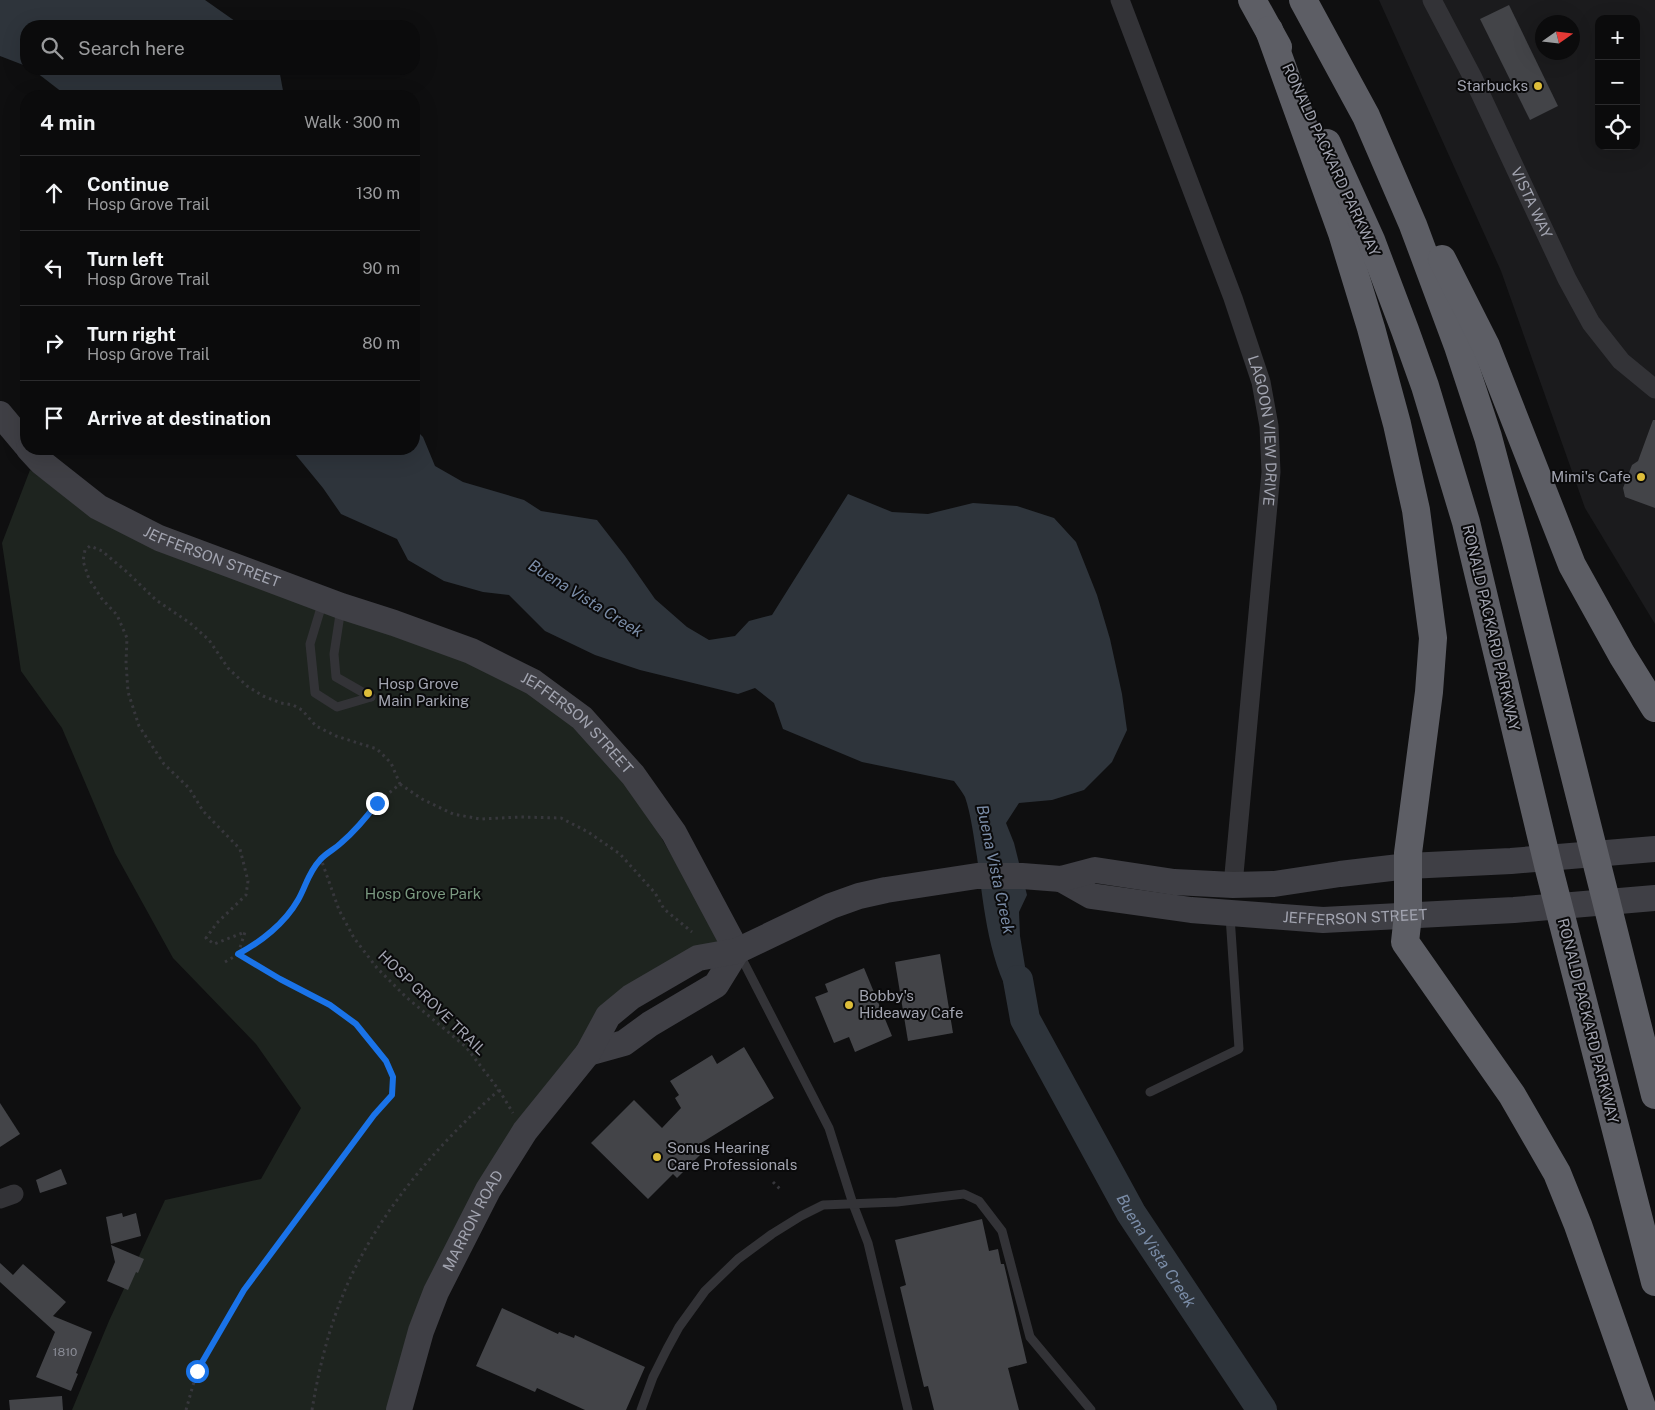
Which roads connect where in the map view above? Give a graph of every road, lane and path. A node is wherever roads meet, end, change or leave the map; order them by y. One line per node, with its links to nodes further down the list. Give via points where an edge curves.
1 (1120, 0): 18 (street, LAGOON VIEW DRIVE, via 1233,298 1261,382 1269,426 1271,472)
2 (1252, 0): 5 (highway, RONALD PACKARD PARKWAY)
3 (1303, 0): 6 (highway)
4 (1432, 0): 7 (street, VISTA WAY, via 1473,78 1566,279 1591,323 1621,361)
5 (1269, 30): 16 (highway, via 1342,233 1371,328 1416,510 1433,638); 31 (highway, RONALD PACKARD PARKWAY, via 1371,240 1446,453 1466,522 1547,859)
6 (1366, 116): 12 (highway, via 1430,233 1486,346 1572,565); 27 (highway, via 1413,224 1488,437)
7 (1655, 389)
8 (0, 414): 9 (main road)
9 (20, 438)
10 (34, 455): 11 (main road, JEFFERSON STREET, via 107,512 160,538)
11 (332, 603): 11 (lane, via 310,644 315,693 337,707 371,697 336,677); 23 (main road, JEFFERSON STREET, via 471,651 533,682 582,718 633,775 674,833)
12 (1655, 708)
13 (400, 784): 15 (path, via 377,803 340,845); 22 (path, via 453,814 480,819 561,818 620,854 655,893 664,909); 24 (path, via 391,763 377,749 330,733 316,726 294,704 281,703 247,686 228,668 209,640 190,623 156,600 102,551 90,546 84,550 83,561 89,579 117,615 127,638 128,692 139,726 164,764 189,788 203,811 240,849 248,881 246,895 216,923 206,938 214,944 245,932)
14 (1650, 850): 16 (main road, JEFFERSON STREET)
15 (321, 859): 24 (path, via 284,919); 34 (path, HOSP GROVE TRAIL, via 339,910 371,961 406,997 466,1047 498,1090 428,1160 370,1240 348,1283 332,1327 318,1374)
16 (1408, 866): 18 (main road, JEFFERSON STREET, via 1274,884); 21 (highway)
17 (1061, 879): 18 (main road, JEFFERSON STREET, via 1094,870 1174,882); 20 (main road, JEFFERSON STREET, via 1090,896); 23 (main road, JEFFERSON STREET, via 977,876 886,890 831,906)
18 (1233, 885)
19 (1651, 899): 21 (main road, JEFFERSON STREET)
20 (1230, 914): 21 (main road, JEFFERSON STREET, via 1323,920); 26 (lane, via 1239,1049)
21 (1408, 915): 38 (highway, via 1405,942 1512,1095 1557,1173)
22 (692, 932)
23 (737, 951): 30 (lane, via 829,1128); 35 (main road, MARRON ROAD, via 698,958 631,997 608,1016 588,1053 525,1131 488,1190 436,1292 421,1331)
24 (238, 954): 25 (path); 33 (path, via 330,1005 356,1024 386,1061 393,1077 392,1095 244,1290 197,1371)
25 (225, 962)
26 (1150, 1092)
27 (1655, 1095)
28 (773, 1182): 29 (path)
29 (780, 1189)
30 (853, 1204): 32 (lane, via 964,1194 979,1201 1002,1231 1030,1337); 36 (lane, via 823,1205 801,1216 738,1259 705,1291 680,1327 653,1376); 37 (lane, via 868,1242)
31 (1655, 1282)
32 (1088, 1408)
33 (186, 1410)
34 (312, 1410)
35 (399, 1410)
36 (641, 1410)
37 (908, 1410)
38 (1642, 1410)

